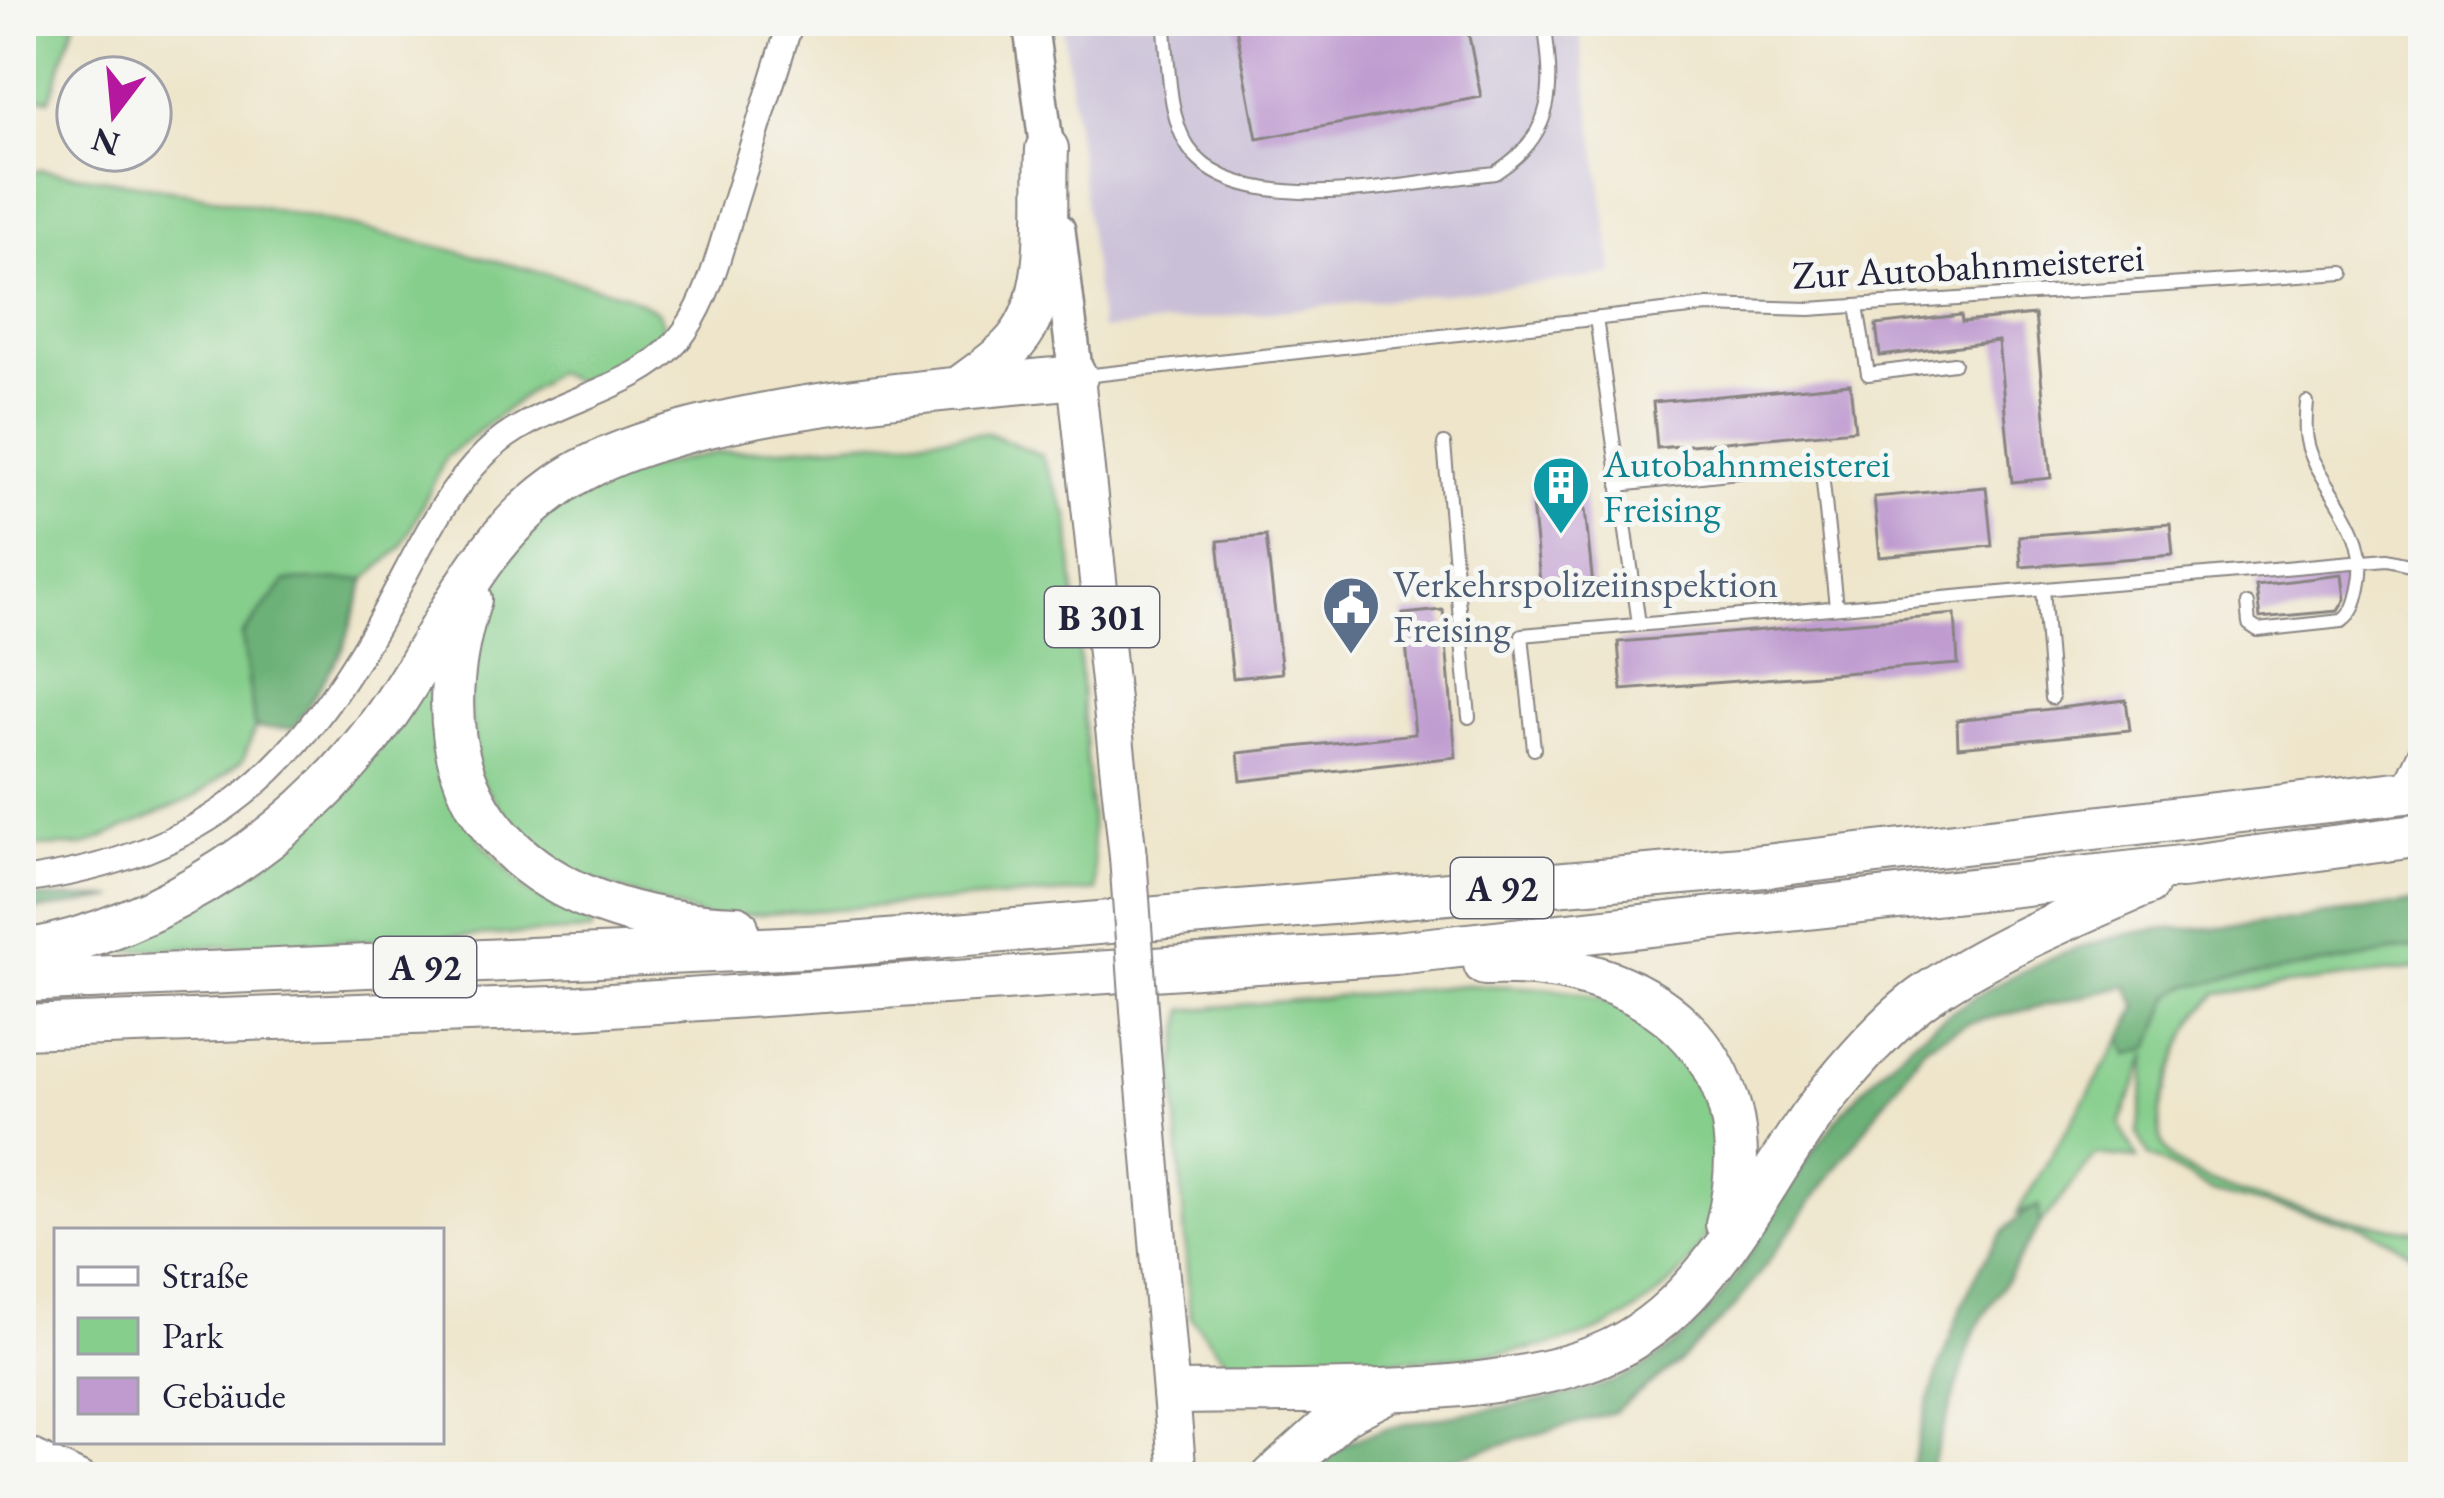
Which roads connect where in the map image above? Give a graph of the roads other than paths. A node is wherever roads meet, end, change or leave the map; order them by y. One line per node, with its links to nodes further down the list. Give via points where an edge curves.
1 (790, 21): 29 (street, via 713,274 675,344 634,374 519,426 477,463 440,511 350,676 276,769 148,852 89,872)
2 (1030, 21): 5 (main road)
3 (1164, 21): 4 (lane, via 1188,147 1218,177 1280,194 1495,173 1518,158 1541,125 1553,87)
4 (1544, 21)
5 (1047, 148): 10 (main road); 11 (highway, via 1040,278 1028,323)
6 (2344, 273): 7 (lane, Zur Autobahnmeisterei)
7 (1857, 306): 8 (lane, Zur Autobahnmeisterei, via 1708,306); 9 (lane, via 1868,374)
8 (1596, 318): 10 (lane, Zur Autobahnmeisterei); 14 (lane)
9 (1954, 363)
10 (1076, 377): 11 (highway); 37 (main road, B 301, bridge)
11 (957, 390): 17 (highway, via 753,418 653,441 561,483 515,519)
12 (2307, 403): 15 (lane, via 2304,429 2314,459)
13 (1444, 445): 23 (lane)
14 (1619, 485): 20 (lane, via 1822,463); 21 (lane)
15 (2365, 561): 16 (lane); 18 (lane); 19 (lane, via 2342,621 2258,630)
16 (2423, 567)
17 (479, 569): 30 (highway, via 451,674 454,730 464,776 501,836 548,880 612,910 692,926 774,929); 31 (highway, via 454,596 386,716 322,792 241,863 129,916)
18 (2043, 589): 20 (lane); 22 (lane)
19 (2247, 604)
20 (1836, 607): 21 (lane)
21 (1639, 624): 25 (lane, via 1522,635)
22 (2052, 698)
23 (1469, 717)
24 (2423, 735): 26 (lane)
25 (1534, 749)
26 (2410, 792): 30 (highway, A 92, via 1765,866)
27 (2423, 835): 28 (highway, A 92)
28 (2190, 866): 32 (highway, A 92); 35 (highway, via 2057,923 1924,995 1835,1084)
29 (21, 881)
30 (828, 946): 33 (highway, A 92)
31 (21, 952)
32 (1395, 953): 34 (highway, A 92, via 581,1007); 35 (highway, via 1440,966 1522,962 1644,993 1697,1041 1733,1104 1736,1127 1740,1174)
33 (21, 981)
34 (21, 1027)
35 (1720, 1251): 36 (highway, via 1669,1316 1600,1355 1528,1375)
36 (1395, 1388): 37 (highway); 41 (highway, via 1343,1414)
37 (1174, 1394): 40 (main road, B 301)
38 (21, 1446): 39 (street)
39 (86, 1477)
40 (1178, 1477)
41 (1273, 1477)

